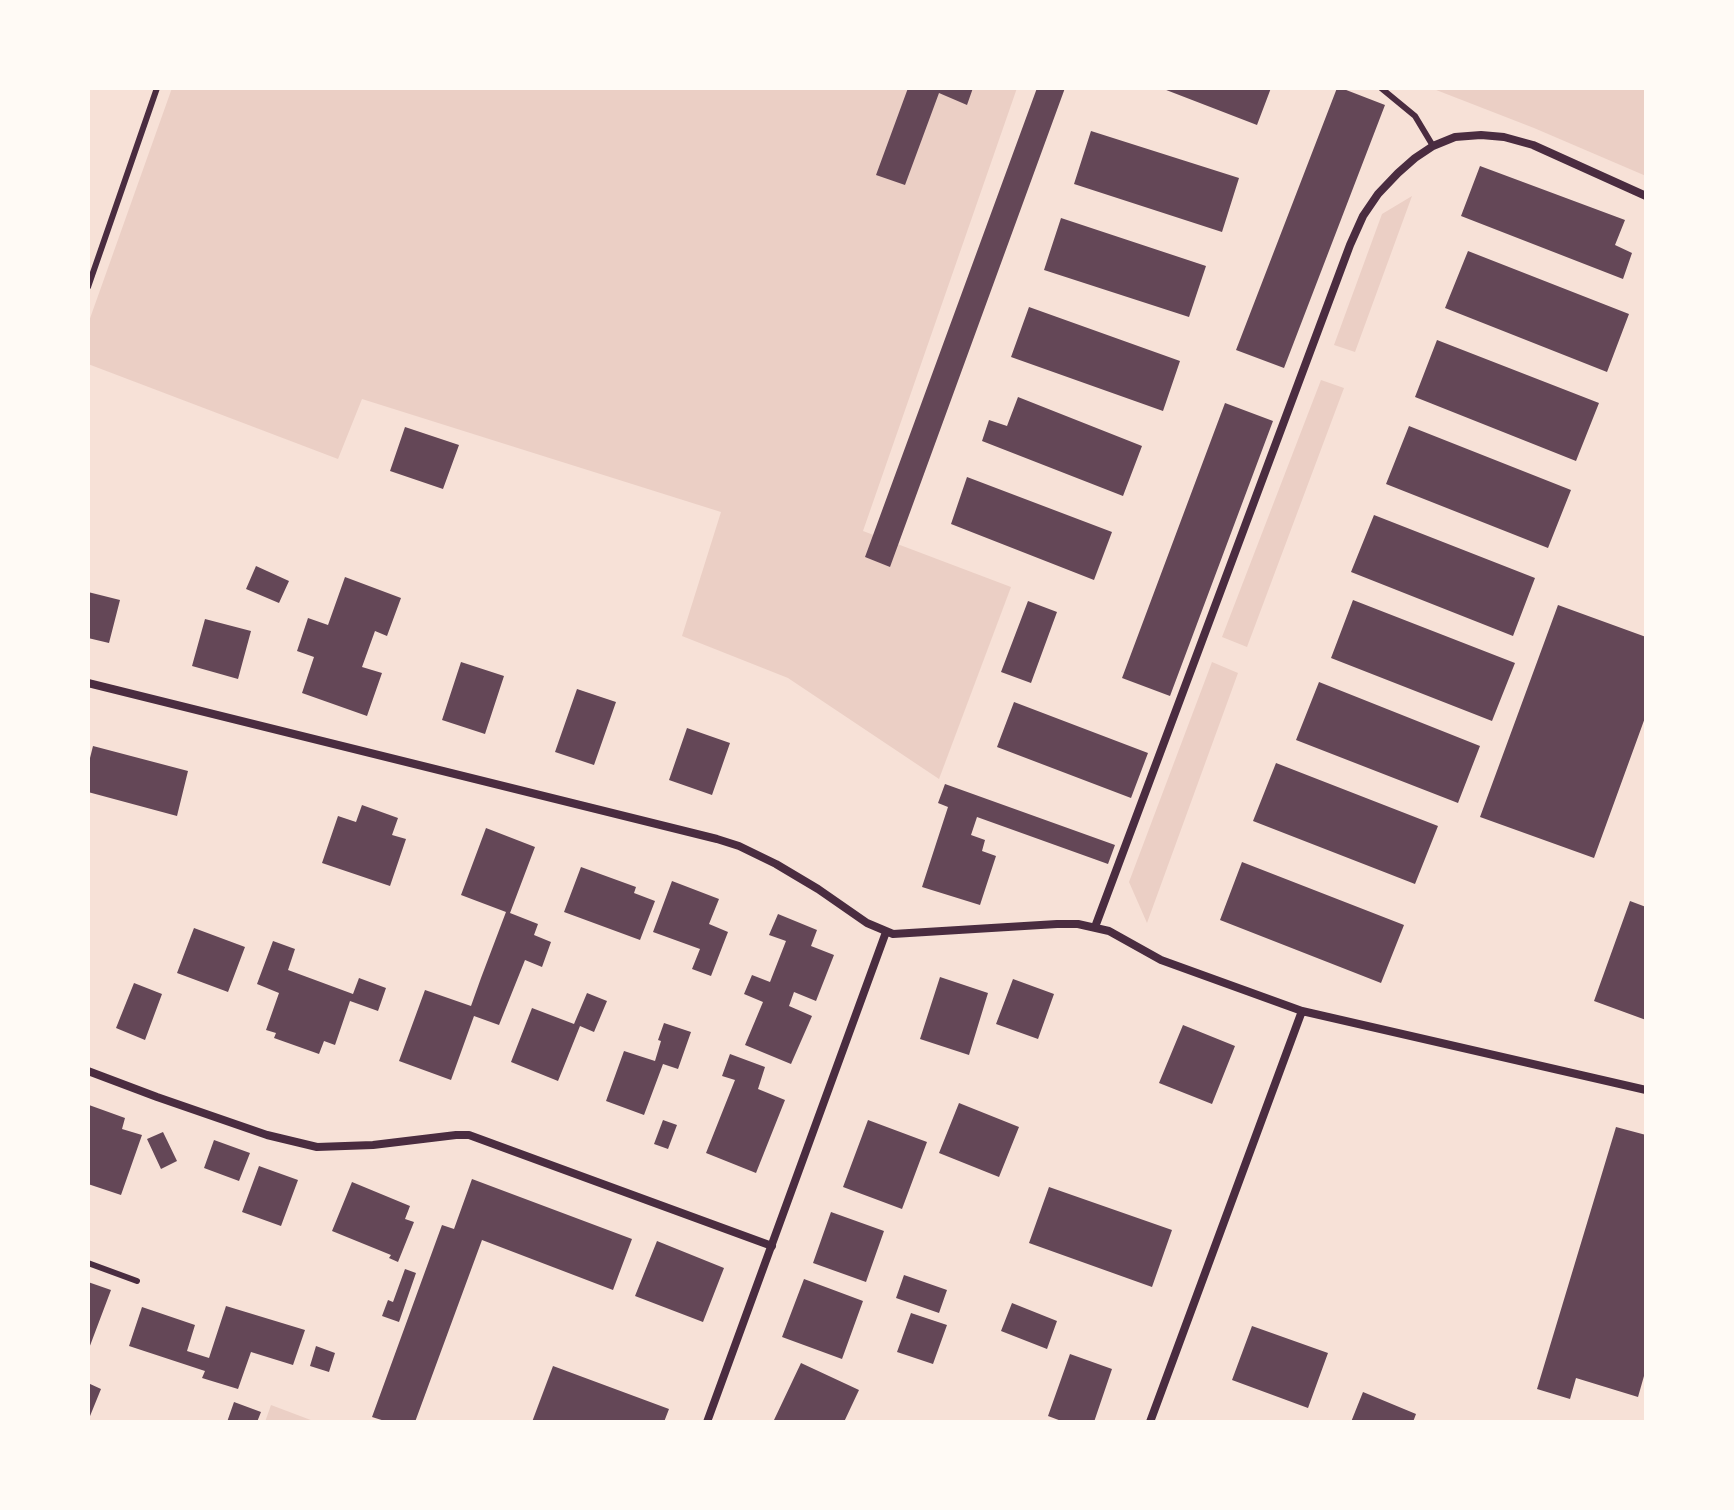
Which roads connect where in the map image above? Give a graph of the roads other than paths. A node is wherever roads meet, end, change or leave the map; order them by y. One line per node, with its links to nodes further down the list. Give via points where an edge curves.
1 (157, 88): 5 (lane)
2 (1381, 88): 3 (lane, via 1415,116)
3 (1433, 146): 4 (street, via 1455,137 1504,137); 7 (street, via 1378,194 1350,245)
4 (1646, 196)
5 (88, 287)
6 (88, 683): 8 (street, via 717,839 784,868)
7 (1095, 927): 8 (street); 9 (street, via 1161,960)
8 (886, 932): 12 (street)
9 (1302, 1011): 11 (street); 16 (street)
10 (88, 1071): 12 (street, via 267,1135 317,1147 469,1135)
11 (1646, 1090)
12 (772, 1246): 15 (street)
13 (88, 1263): 14 (lane)
14 (137, 1281)
15 (707, 1422)
16 (1150, 1422)

